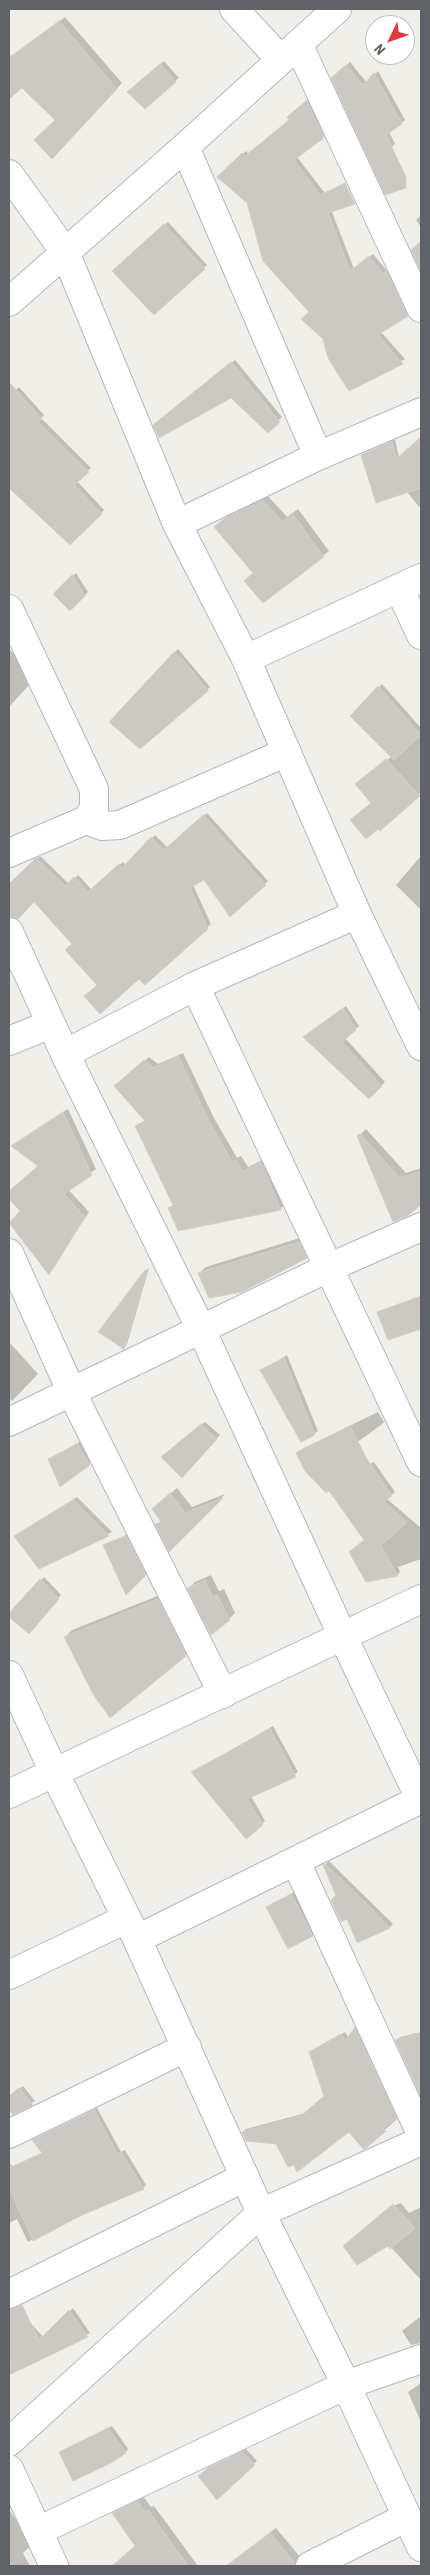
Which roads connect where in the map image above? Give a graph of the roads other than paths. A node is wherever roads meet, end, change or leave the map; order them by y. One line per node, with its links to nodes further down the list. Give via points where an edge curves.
1 (234, 9): 3 (street)
2 (337, 9): 3 (street)
3 (290, 52): 4 (street); 8 (street)
4 (185, 147): 6 (street); 10 (street)
5 (9, 174): 6 (street)
6 (65, 252): 7 (street); 11 (street)
7 (9, 302)
8 (421, 308)
9 (421, 412): 10 (street)
10 (318, 456): 11 (street)
11 (177, 524): 15 (street)
12 (410, 583): 14 (street); 15 (street)
13 (9, 608): 17 (street, via 94,789 94,809)
14 (421, 635)
15 (246, 659): 16 (street)
16 (287, 752): 17 (street, via 120,824 102,826); 19 (street)
17 (86, 820): 18 (street)
18 (9, 853)
19 (357, 914): 21 (street); 23 (street)
20 (9, 932): 22 (street)
21 (195, 986): 25 (street); 28 (street)
22 (51, 1024): 24 (street); 25 (street)
23 (420, 1037)
24 (9, 1041)
25 (65, 1054): 29 (street)
26 (421, 1226): 28 (street)
27 (9, 1253): 30 (street)
28 (328, 1268): 29 (street); 32 (street)
29 (201, 1329): 30 (street); 34 (street)
30 (72, 1392): 31 (street); 36 (street)
31 (9, 1422)
32 (421, 1462)
33 (421, 1599): 34 (street)
34 (343, 1637): 36 (street); 39 (street)
35 (9, 1675): 37 (street)
36 (223, 1694): 37 (street)
37 (54, 1772): 38 (street); 41 (street)
38 (9, 1794)
39 (421, 1800): 40 (street)
40 (296, 1862): 41 (street); 45 (street)
41 (132, 1929): 42 (street); 43 (street)
42 (9, 1975)
43 (187, 2047): 44 (street); 47 (street)
44 (9, 2134)
45 (421, 2134)
46 (421, 2141): 48 (street)
47 (245, 2177): 48 (street); 49 (street)
48 (261, 2213): 51 (street); 52 (street)
49 (9, 2294)
50 (421, 2359): 51 (street)
51 (346, 2385): 54 (street); 55 (street)
52 (9, 2442)
53 (9, 2469): 55 (street)
54 (407, 2516): 56 (street); 58 (street)
55 (38, 2531): 57 (street)
56 (421, 2547)
57 (54, 2566)
58 (310, 2566)

